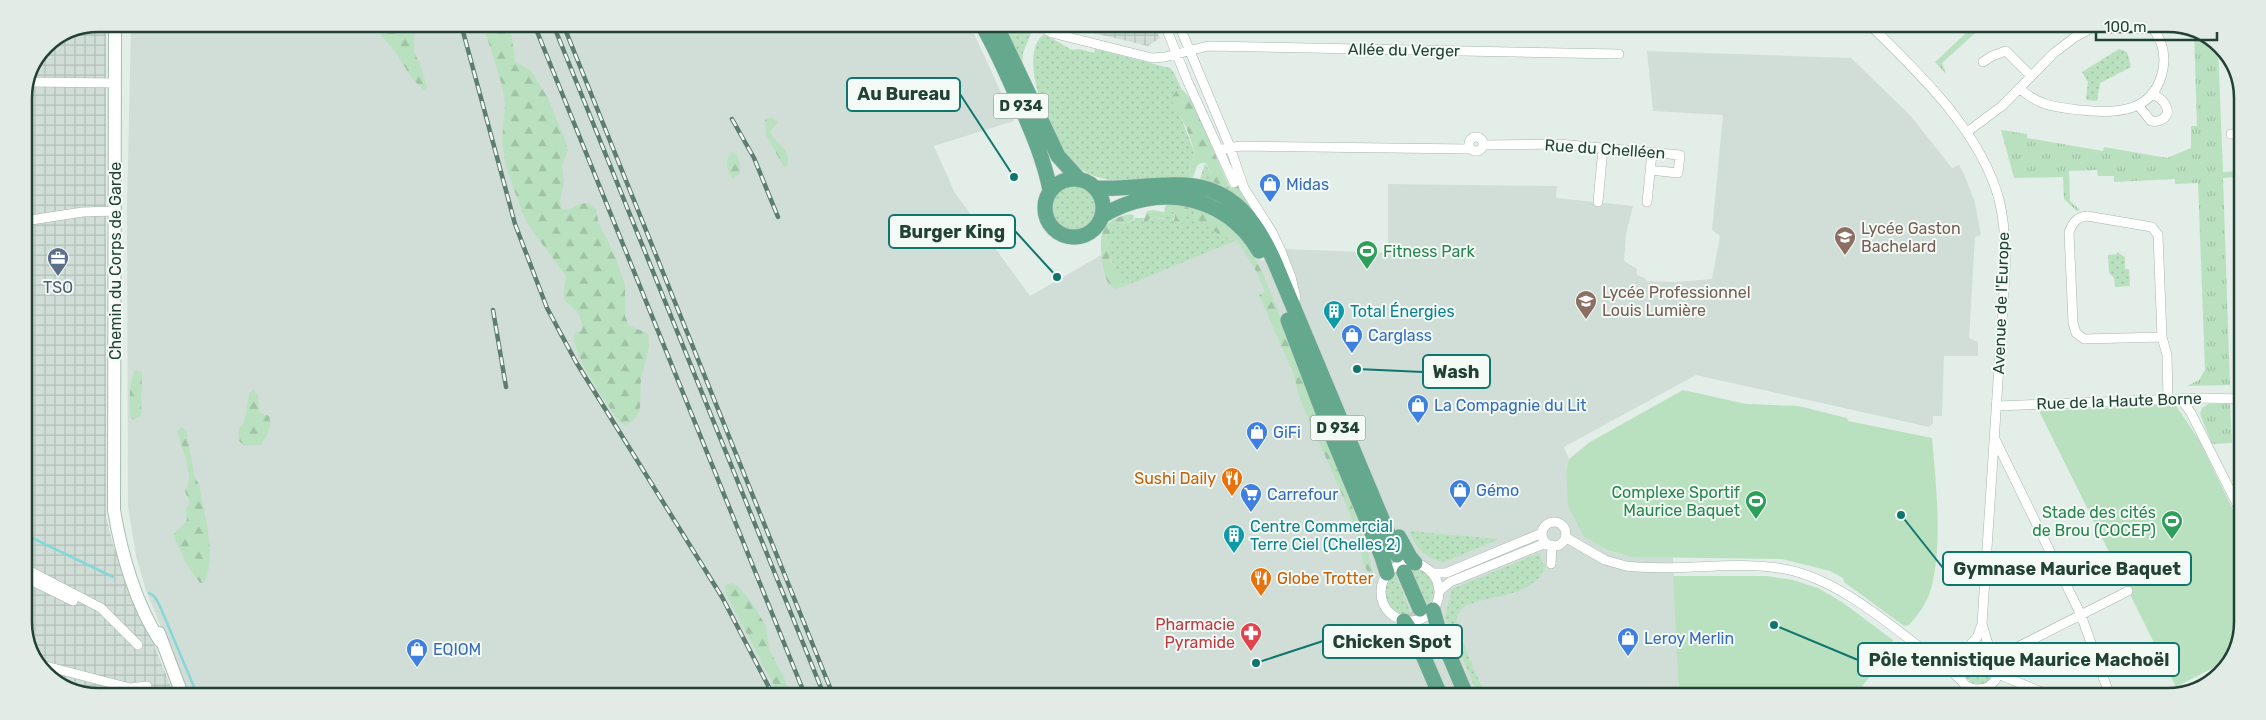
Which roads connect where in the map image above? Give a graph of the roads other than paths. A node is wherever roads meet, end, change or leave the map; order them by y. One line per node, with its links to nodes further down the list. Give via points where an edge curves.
1 (115, 32): 17 (street, Chemin du Corps de Garde)
2 (986, 32): 29 (main road, D 934, via 1032,131)
3 (999, 32): 26 (main road, D 934, via 1058,156)
4 (1050, 32): 12 (street, Allée du Verger, via 1152,58)
5 (1168, 32): 12 (street)
6 (1173, 32): 11 (street, via 1178,43)
7 (1182, 32): 11 (street)
8 (1877, 32): 21 (street, Avenue de l'Europe)
9 (2084, 32): 15 (street, via 2045,61)
10 (2155, 32): 19 (street, via 2164,57 2160,80)
11 (1189, 50): 12 (street, Allée du Verger); 13 (street, Allée du Verger, via 1208,46); 23 (street)
12 (1176, 54): 23 (street)
13 (1619, 54)
14 (1983, 62): 15 (street, via 2006,51)
15 (2031, 76): 18 (street)
16 (35, 82): 17 (street)
17 (115, 83): 32 (street, Chemin du Corps de Garde)
18 (2020, 89): 20 (street, via 2047,106 2111,112); 21 (street)
19 (2152, 93): 20 (street); 20 (street, via 2166,105 2164,118 2158,122 2151,121)
20 (2138, 105)
21 (1967, 132): 42 (street, Avenue de l'Europe, via 1991,176 2005,237)
22 (1603, 148): 23 (street, Rue du Chelléen, via 1558,144 1484,145 1482,150); 24 (street, Rue du Chelléen); 30 (street)
23 (1227, 150): 27 (street); 36 (street, via 1247,195 1267,223 1281,251 1291,277)
24 (1652, 153): 25 (street); 25 (street, Rue du Chelléen, via 1680,155 1678,173)
25 (1650, 170): 31 (street)
26 (1078, 178): 28 (main road); 29 (main road, via 1062,180)
27 (1234, 183)
28 (1096, 188): 33 (main road, via 1102,198); 35 (main road, D 934, via 1186,185 1215,192 1228,199 1241,208)
29 (1050, 190): 33 (main road, via 1045,213 1059,233 1073,237 1083,235 1096,228)
30 (1598, 202)
31 (1647, 202)
32 (115, 211): 34 (street); 73 (street, Chemin du Corps de Garde, via 114,510 130,574)
33 (1102, 216): 36 (main road, D 934, via 1123,204 1161,197 1195,200 1223,211 1240,224 1255,244)
34 (32, 220)
35 (1255, 225): 36 (main road, via 1269,239); 36 (main road, D 934, via 1274,263 1395,556 1304,349)
36 (1288, 299): 53 (main road, via 1402,543); 53 (main road, via 1325,418 1382,557)
37 (2162, 337): 37 (street, via 2084,339 2076,333 2069,232 2079,217 2152,227 2158,235); 39 (street, via 2167,355)
38 (2196, 398): 40 (street, Rue de la Haute Borne); 41 (street, Rue de la Haute Borne); 43 (street)
39 (2168, 399): 40 (street, Rue de la Haute Borne); 42 (street, Rue de la Haute Borne)
40 (2181, 399): 43 (street)
41 (2234, 399)
42 (1997, 406): 44 (street, Avenue de l'Europe)
43 (2191, 413): 48 (street)
44 (1994, 437): 45 (street, Avenue de l'Europe); 46 (street)
45 (1993, 448): 46 (street); 47 (street, Avenue de l'Europe)
46 (2008, 472): 47 (street); 61 (street)
47 (1992, 475): 62 (street, Avenue de l'Europe)
48 (2234, 497)
49 (1542, 533): 50 (street, via 1547,524 1557,522 1563,526); 51 (street); 55 (street, via 1446,573)
50 (1565, 537): 51 (street, via 1561,543); 67 (street, via 1605,560 1626,566 1768,567 1807,574 1856,600)
51 (1549, 544): 52 (street); 57 (street, via 1450,582)
52 (1551, 564)
53 (1401, 571): 55 (street, via 1428,568); 60 (main road); 60 (street, via 1381,586 1381,600 1388,612)
54 (33, 573): 63 (street, via 101,608)
55 (1432, 573): 57 (street)
56 (33, 581): 59 (street)
57 (1439, 591): 60 (street)
58 (2128, 591): 61 (street)
59 (73, 601)
60 (1418, 613): 74 (main road, via 1416,638); 77 (main road, via 1438,631)
61 (2081, 614): 65 (street); 81 (street)
62 (1982, 624): 64 (street, via 1977,637); 65 (street)
63 (138, 645)
64 (1963, 654): 65 (street, via 1980,647); 67 (street); 69 (street, via 1957,670)
65 (1993, 654): 68 (street)
66 (52, 668): 71 (street)
67 (1952, 672): 69 (street)
68 (1998, 674): 79 (street); 80 (street)
69 (1963, 682): 78 (street)
70 (147, 686): 72 (street)
71 (130, 688)
72 (130, 688)
73 (180, 688)
74 (1437, 688)
75 (1447, 688): 76 (main road, via 1424,627)
76 (1453, 688)
77 (1463, 688)
78 (1971, 688)
79 (1984, 688)
80 (2032, 688)
81 (2107, 688)

